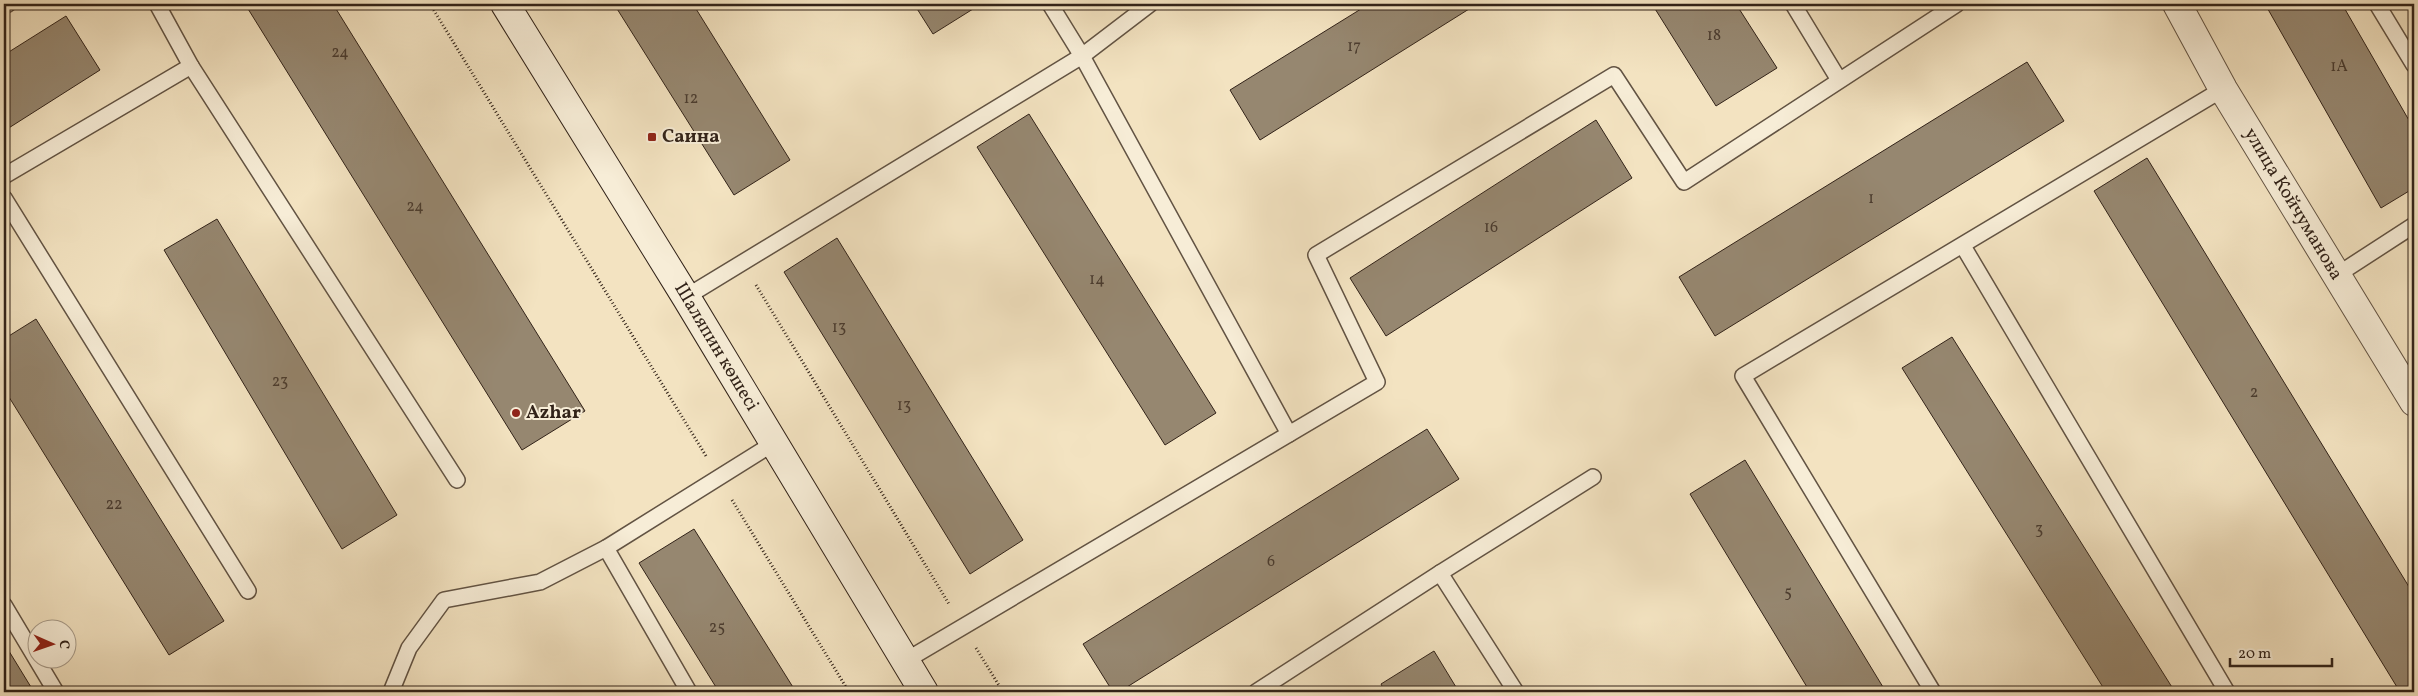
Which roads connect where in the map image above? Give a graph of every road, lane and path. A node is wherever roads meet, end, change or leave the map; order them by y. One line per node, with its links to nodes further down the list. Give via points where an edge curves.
1 (8, 4): 11 (lane)
2 (156, 4): 14 (lane)
3 (430, 4): 27 (path)
4 (505, 4): 22 (main road, Шаляпин көшесі)
5 (1050, 4): 12 (lane)
6 (1150, 4): 12 (lane)
7 (1793, 4): 15 (lane)
8 (1957, 4): 15 (lane)
9 (2177, 4): 16 (main road, улица Койчуманова)
10 (2377, 4): 13 (lane)
11 (4, 6)
12 (1082, 56): 22 (lane); 25 (lane)
13 (2414, 65)
14 (191, 66): 17 (lane); 29 (lane)
15 (1839, 80): 25 (lane, via 1684,182 1614,75 1316,255 1377,382)
16 (2223, 89): 20 (lane); 21 (main road, улица Койчуманова)
17 (4, 176)
18 (4, 198): 32 (lane)
19 (2414, 225): 21 (lane)
20 (1963, 246): 44 (lane, via 1743,376); 45 (lane)
21 (2337, 275): 24 (main road, улица Койчуманова)
22 (686, 297): 26 (main road, Шаляпин көшесі)
23 (765, 302): 34 (path)
24 (2414, 402)
25 (1289, 434): 34 (lane)
26 (774, 443): 27 (lane); 35 (main road, Шаляпин көшесі)
27 (719, 477): 30 (lane); 39 (path)
28 (1593, 477): 31 (lane)
29 (457, 480)
30 (606, 548): 37 (lane, via 540,582 444,600 408,648); 38 (lane)
31 (1440, 573): 42 (lane); 43 (lane)
32 (248, 591)
33 (4, 605): 36 (lane)
34 (963, 627): 35 (lane); 41 (path)
35 (905, 661): 40 (main road, Шаляпин көшесі)
36 (56, 692)
37 (391, 692)
38 (689, 692)
39 (849, 692)
40 (924, 692)
41 (1004, 692)
42 (1256, 692)
43 (1516, 692)
44 (1933, 692)
45 (2227, 692)

